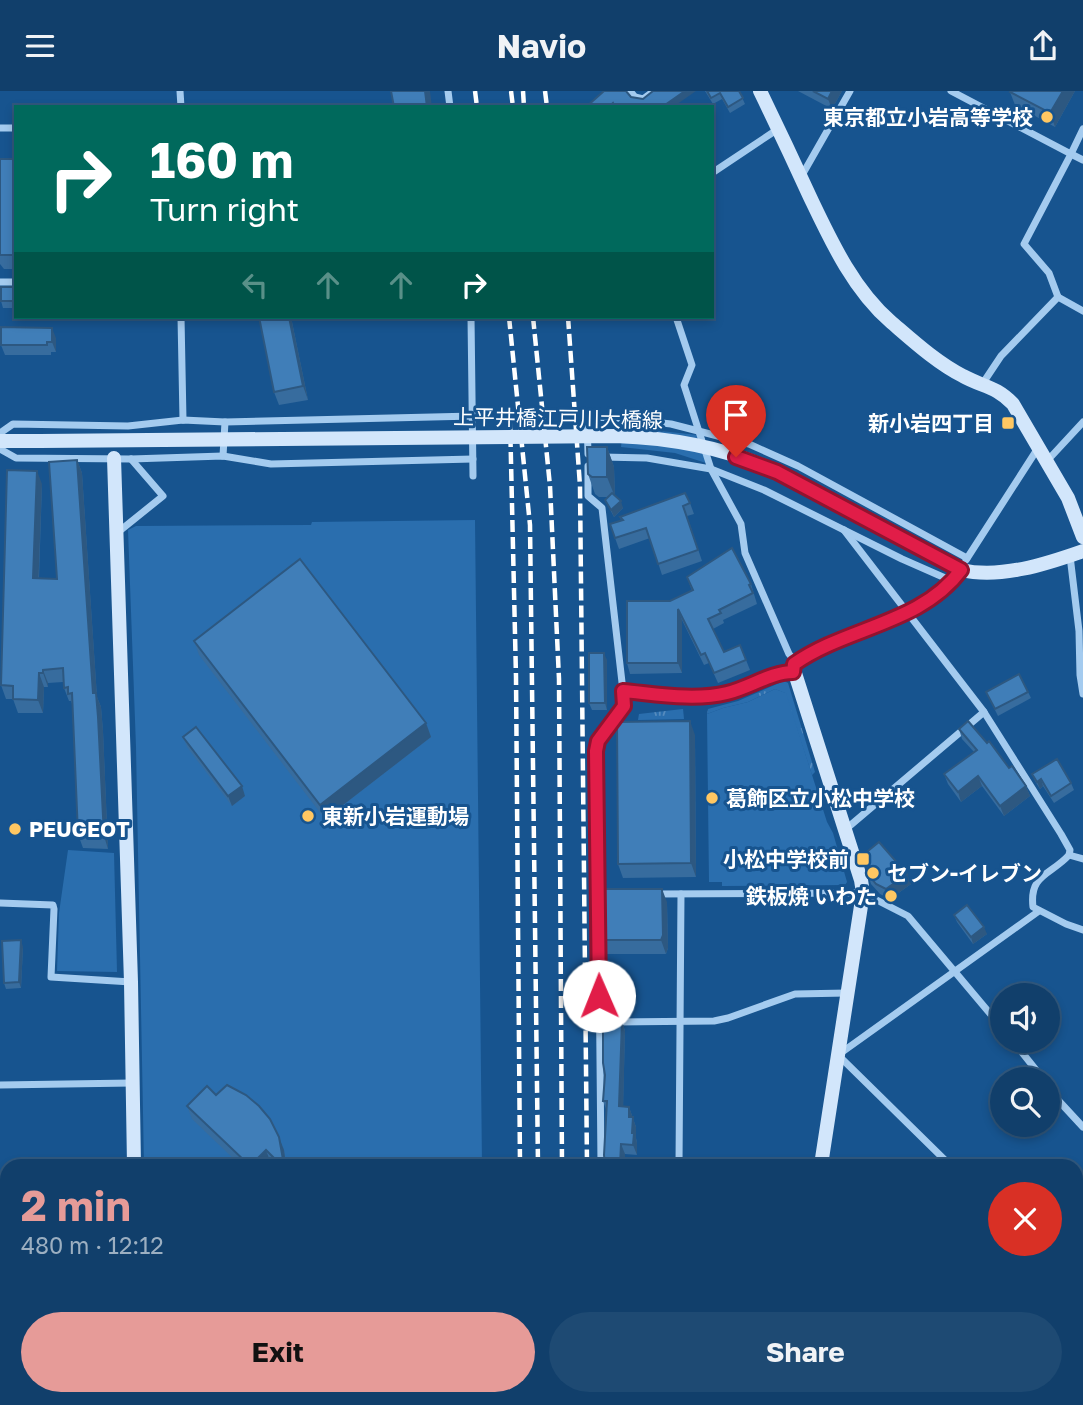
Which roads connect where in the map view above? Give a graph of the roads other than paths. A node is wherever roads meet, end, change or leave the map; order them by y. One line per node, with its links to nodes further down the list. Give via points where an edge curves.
1 (630, 91): 2 (street, via 643,99)
2 (654, 91)
3 (760, 91): 6 (street)
4 (850, 91): 11 (street)
5 (951, 91): 8 (street)
6 (778, 129): 10 (street); 11 (street)
7 (1083, 129): 8 (street)
8 (1071, 154): 9 (street); 12 (street, via 1024,244 1049,273)
9 (1083, 160)
10 (714, 172)
11 (801, 177): 17 (street, via 853,279 877,309 961,375)
12 (1058, 297): 13 (street); 17 (street, via 1001,356)
13 (1083, 311)
14 (181, 319): 19 (street)
15 (471, 319): 18 (street)
16 (677, 319): 22 (street, via 692,365 684,385)
17 (984, 383): 25 (street, via 1013,404)
18 (474, 416): 20 (street); 31 (street)
19 (183, 420): 20 (street); 23 (street, via 128,426 13,424)
20 (225, 422): 27 (street)
21 (1083, 422): 32 (street)
22 (699, 430): 29 (street, via 587,417); 33 (street); 39 (street, via 772,453)
23 (0, 433)
24 (0, 441): 39 (street, 上平井橋江戸川大橋線, bridge, via 660,439 721,452 777,472)
25 (1038, 448): 32 (street); 39 (street)
26 (0, 449): 28 (street, via 16,457)
27 (223, 456): 30 (street); 31 (street, via 271,464)
28 (114, 458): 30 (street); 36 (street)
29 (588, 458): 33 (street, via 647,458); 42 (street, via 588,496 602,508)
30 (131, 459): 36 (street, via 163,496)
31 (473, 459): 34 (street)
32 (1046, 461): 37 (street, via 1068,498)
33 (711, 469): 35 (street); 41 (street, via 741,524 745,553)
34 (473, 477)
35 (844, 530): 39 (street); 40 (street)
36 (117, 533): 57 (street)
37 (1083, 537)
38 (1077, 553): 39 (street, 上平井橋江戸川大橋線, via 1005,571); 43 (street)
39 (960, 570): 40 (street, via 937,596)
40 (908, 612): 41 (street, via 841,638); 44 (street)
41 (795, 667): 42 (street, via 724,694); 45 (street)
42 (623, 691): 49 (street, via 624,706 597,745)
43 (1083, 694)
44 (984, 712): 45 (street); 46 (street, via 1062,834)
45 (845, 829): 48 (street)
46 (1069, 855): 47 (street); 54 (street, via 1035,884 1031,897)
47 (1083, 859)
48 (863, 893): 52 (street); 56 (street, via 908,916); 58 (street)
49 (598, 894): 50 (street); 61 (street)
50 (612, 894)
51 (640, 894): 52 (street)
52 (681, 894): 60 (street)
53 (0, 903): 57 (street, via 53,905 51,978)
54 (1039, 911): 55 (street); 56 (street)
55 (1083, 930)
56 (954, 972): 59 (street); 63 (street)
57 (131, 982): 65 (street)
58 (848, 993): 60 (street, via 795,994 728,1019); 63 (street)
59 (990, 1014)
60 (680, 1021): 61 (street); 71 (street)
61 (600, 1022): 70 (street)
62 (1023, 1053): 64 (street)
63 (838, 1055): 72 (street); 73 (street)
64 (1034, 1067)
65 (132, 1083): 66 (street); 69 (street)
66 (0, 1085)
67 (1060, 1102): 68 (street)
68 (1083, 1126)
69 (134, 1159)
70 (601, 1159)
71 (678, 1159)
72 (822, 1159)
73 (944, 1159)

